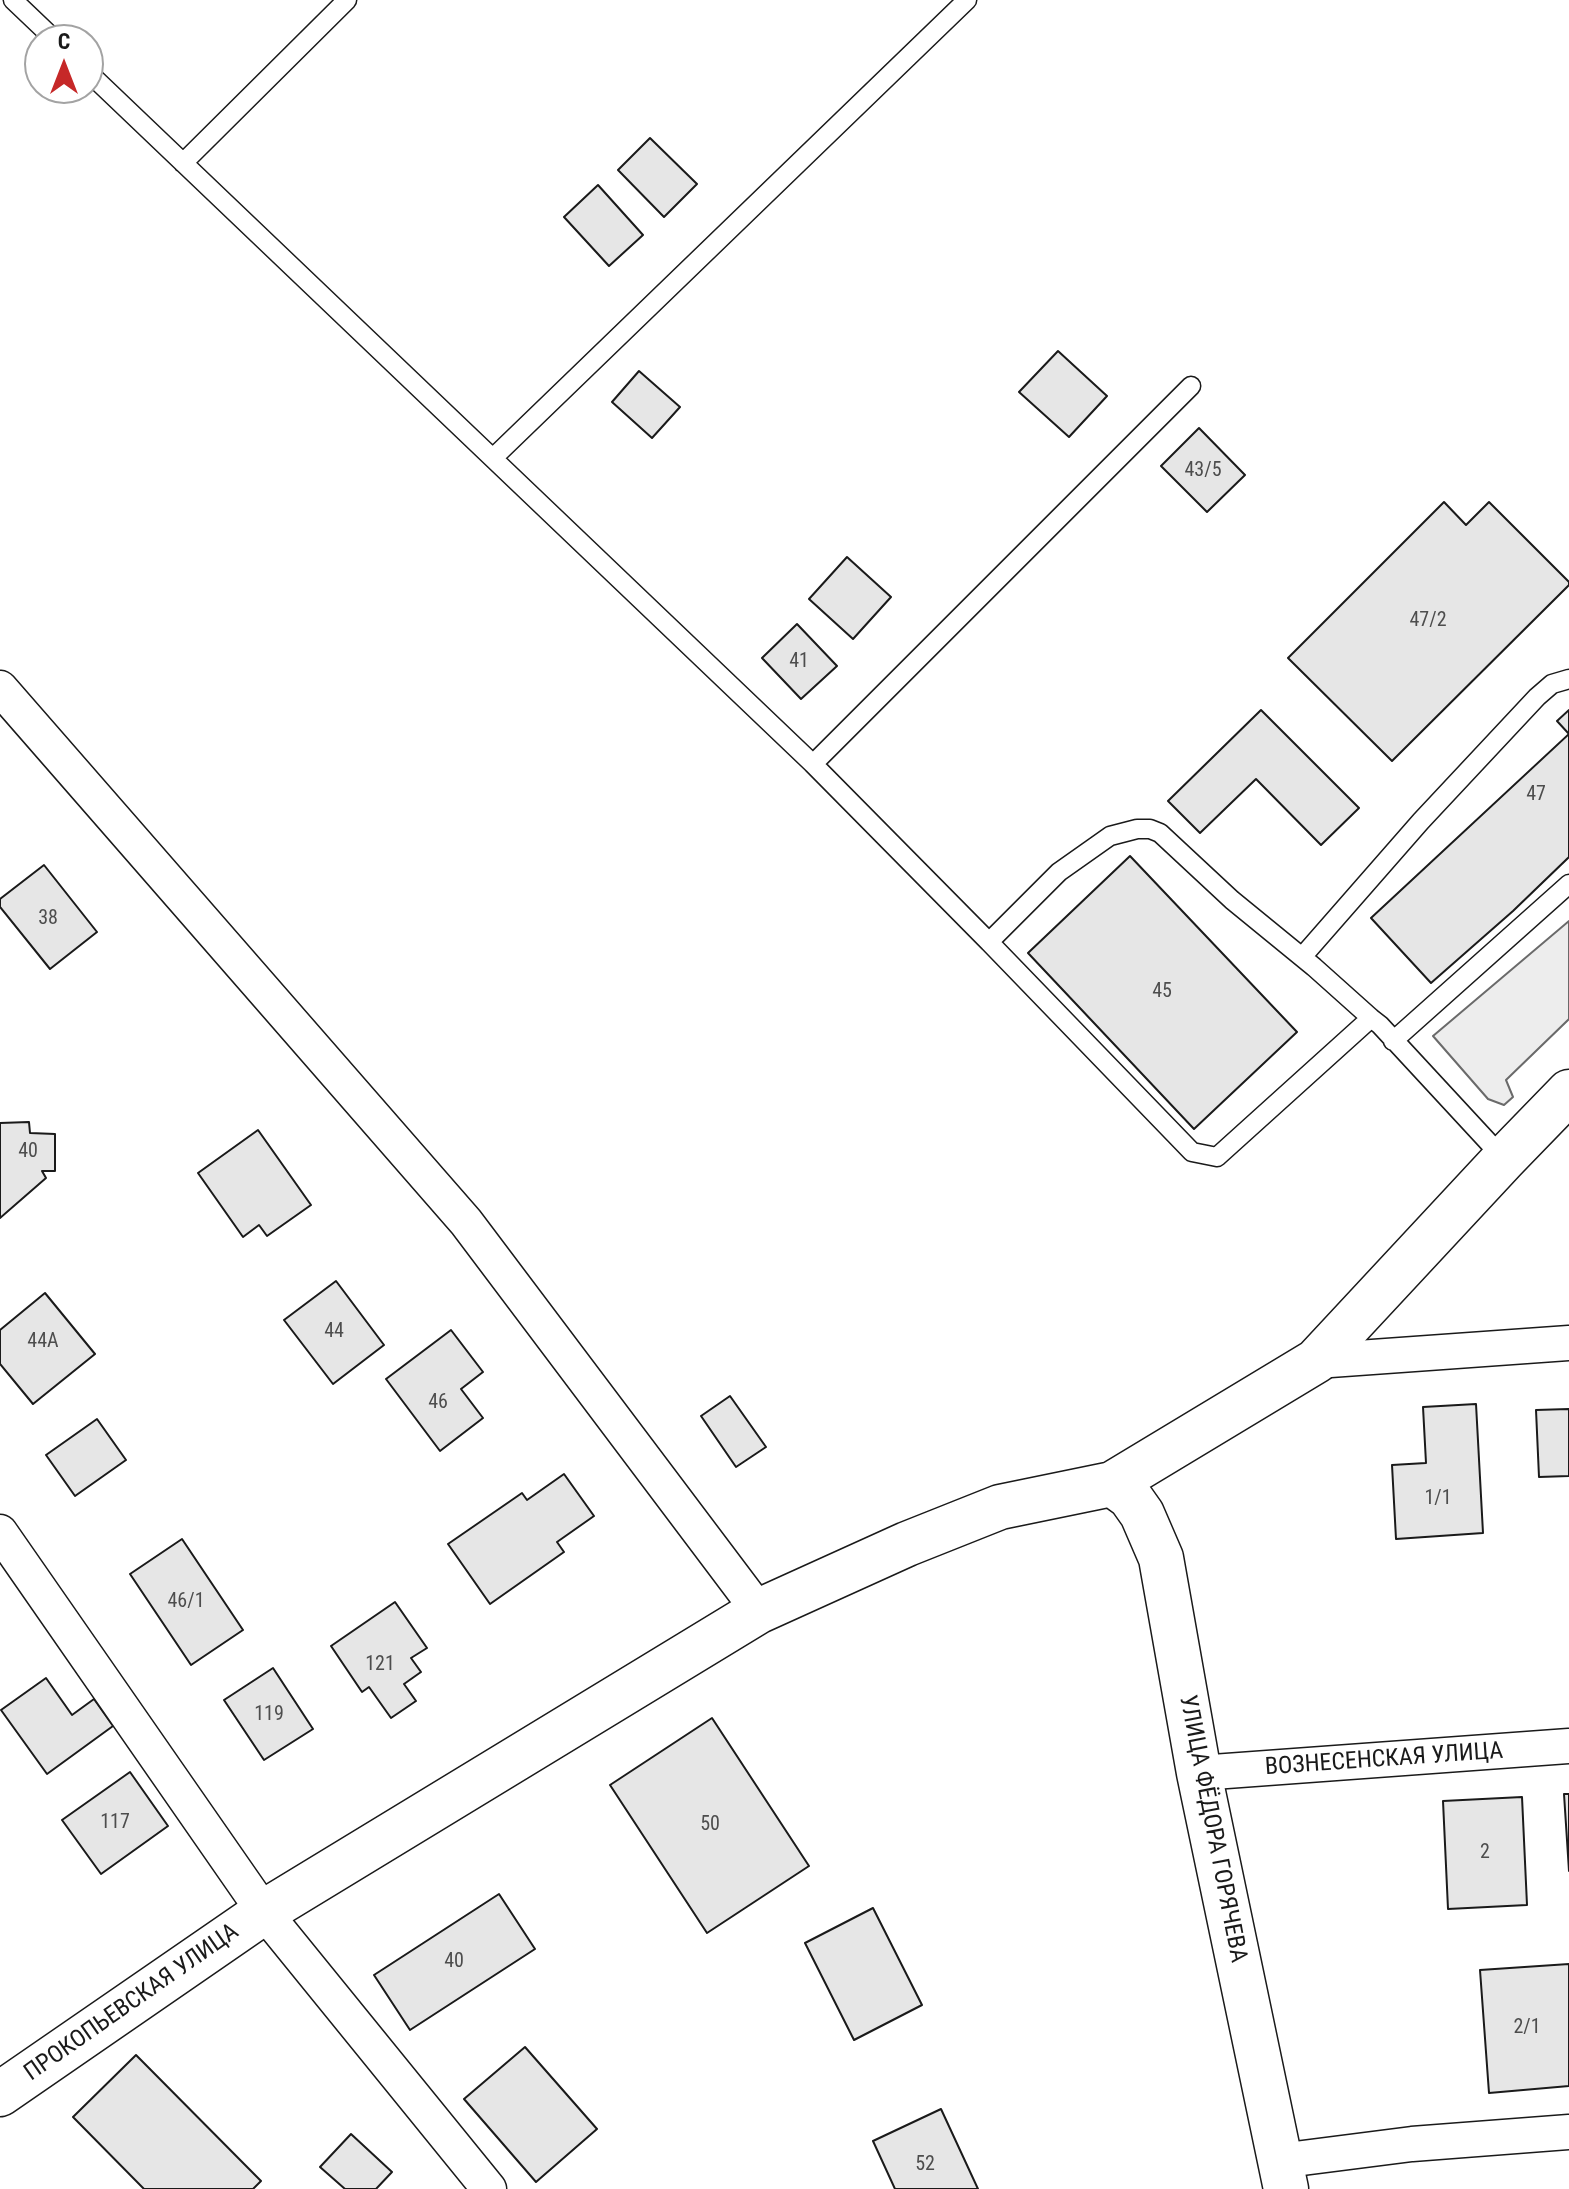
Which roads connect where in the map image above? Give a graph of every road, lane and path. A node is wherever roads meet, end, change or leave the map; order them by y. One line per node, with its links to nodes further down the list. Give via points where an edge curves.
1 (13, 0): 4 (lane)
2 (347, 0): 6 (lane)
3 (967, 0): 8 (lane)
4 (38, 24)
5 (104, 87): 6 (lane)
6 (183, 163): 8 (lane)
7 (1191, 386): 11 (lane)
8 (493, 458): 11 (lane)
9 (1569, 679): 14 (lane, via 1537,697)
10 (0, 688): 23 (street, via 466,1222)
11 (813, 764): 13 (lane)
12 (1569, 884): 16 (lane)
13 (989, 942): 14 (lane, via 1059,872 1110,836 1150,829 1168,838); 15 (lane, via 1192,1152 1205,1155 1217,1157)
14 (1302, 957): 15 (lane)
15 (1371, 1018): 16 (lane)
16 (1393, 1041): 18 (lane)
17 (1569, 1092): 18 (main road, ПРОКОПЬЕВСКАЯ УЛИЦА)
18 (1504, 1159): 20 (main road, ПРОКОПЬЕВСКАЯ УЛИЦА)
19 (1569, 1343): 20 (street)
20 (1316, 1361): 21 (main road, ПРОКОПЬЕВСКАЯ УЛИЦА)
21 (1112, 1484): 23 (main road, ПРОКОПЬЕВСКАЯ УЛИЦА, via 1000,1507); 25 (main road, УЛИЦА ФЁДОРА ГОРЯЧЕВА, via 1142,1514 1161,1558)
22 (0, 1532): 26 (street)
23 (759, 1611): 26 (main road, ПРОКОПЬЕВСКАЯ УЛИЦА)
24 (1569, 1746): 25 (street, ВОЗНЕСЕНСКАЯ УЛИЦА)
25 (1199, 1773): 29 (main road, УЛИЦА ФЁДОРА ГОРЯЧЕВА)
26 (264, 1912): 27 (main road, ПРОКОПЬЕВСКАЯ УЛИЦА); 30 (street)
27 (0, 2094)
28 (1569, 2132): 29 (street, via 1412,2144)
29 (1282, 2175)
30 (489, 2189)

